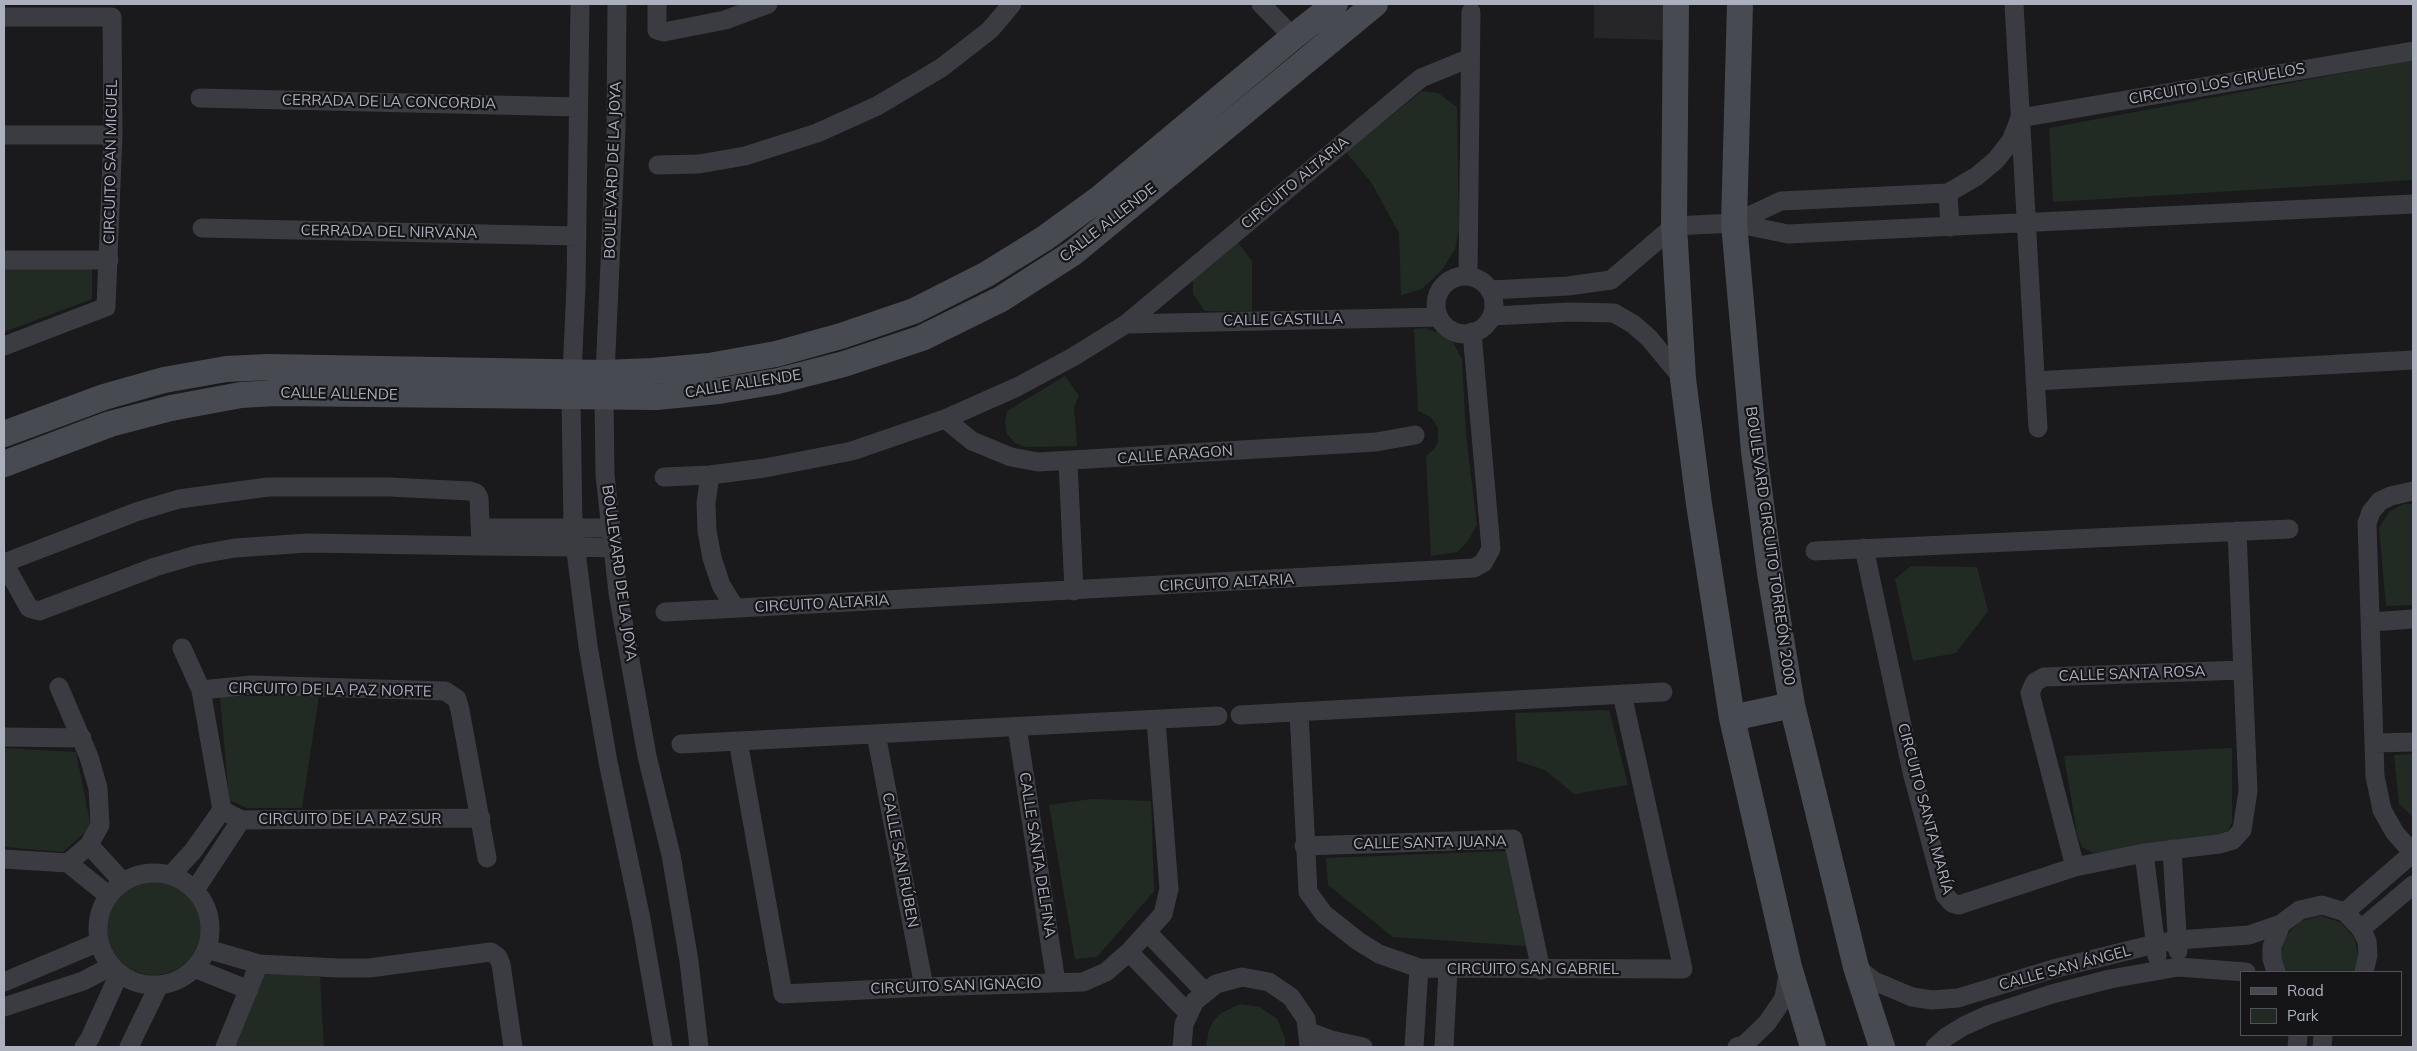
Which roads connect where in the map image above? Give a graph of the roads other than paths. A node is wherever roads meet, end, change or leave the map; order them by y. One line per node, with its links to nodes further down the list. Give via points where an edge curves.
1 (580, 4): 18 (street)
2 (617, 4): 48 (street, BOULEVARD DE LA JOYA, via 616,130)
3 (657, 4): 4 (street, via 657,30 664,32 725,20)
4 (768, 4)
5 (1012, 4): 22 (street, via 990,30 941,68 869,110 817,133 745,156 699,164)
6 (1261, 4): 14 (street)
7 (1375, 4): 48 (street, CALLE ALLENDE, via 1073,253 1001,299 922,338 835,367 778,380 719,391 656,397)
8 (1676, 4): 27 (street)
9 (1740, 4): 25 (street, BOULEVARD CIRCUITO TORREÓN 2000)
10 (2014, 4): 19 (street)
11 (1333, 5): 14 (street, CALLE ALLENDE)
12 (1471, 12): 16 (street)
13 (4, 17): 21 (street, CIRCUITO SAN MIGUEL, via 112,17)
14 (1292, 36): 48 (street, CALLE ALLENDE, via 1100,198 987,274 914,311 841,336 776,354)
15 (2413, 50): 19 (street, CIRCUITO LOS CIRUELOS)
16 (1470, 58): 33 (street); 41 (street, CIRCUITO ALTARIA, via 1421,78)
17 (200, 98): 18 (street, CERRADA DE LA CONCORDIA)
18 (578, 107): 30 (street)
19 (2020, 118): 23 (street, via 2010,141 1996,160); 26 (street)
20 (4, 135): 21 (street)
21 (113, 135): 32 (street, CIRCUITO SAN MIGUEL)
22 (658, 165)
23 (1948, 193): 25 (street, via 1781,201); 28 (street)
24 (2413, 204): 26 (street)
25 (1734, 223): 27 (street); 28 (street, via 1788,234); 78 (street, BOULEVARD CIRCUITO TORREÓN 2000, via 1754,451)
26 (2026, 223): 28 (street); 46 (street)
27 (1674, 226): 34 (street); 45 (street)
28 (1950, 227)
29 (202, 228): 30 (street, CERRADA DEL NIRVANA)
30 (577, 236): 47 (street)
31 (4, 260): 32 (street)
32 (109, 260): 43 (street, CIRCUITO SAN MIGUEL, via 106,307)
33 (1468, 276): 36 (street, via 1481,280); 40 (street, via 1458,277 1442,288 1437,302)
34 (1611, 280): 35 (street); 38 (street)
35 (1544, 288): 36 (street); 37 (street)
36 (1490, 290): 39 (street, via 1494,307)
37 (1545, 312): 38 (street); 39 (street)
38 (1614, 313): 45 (street, via 1649,338)
39 (1492, 316): 42 (street, via 1480,329)
40 (1440, 317): 41 (street, CALLE CASTILLA); 42 (street, via 1453,330)
41 (1126, 324): 49 (street, CIRCUITO ALTARIA, via 1017,387)
42 (1472, 332): 67 (street, CIRCUITO ALTARIA, via 1491,549 1483,562 1474,568)
43 (4, 346)
44 (2413, 360): 46 (street)
45 (1683, 379): 82 (street)
46 (2035, 380): 50 (street)
47 (572, 385): 48 (street, CALLE ALLENDE); 51 (street, CALLE ALLENDE, via 268,367 226,369 164,380 104,397); 54 (street, CALLE ALLENDE, via 241,395 110,424); 58 (street)
48 (605, 385): 59 (street, BOULEVARD DE LA JOYA, via 605,475)
49 (945, 419): 53 (street, CALLE ARAGON, via 972,441 1011,457 1038,462); 55 (street, CIRCUITO ALTARIA, via 852,451)
50 (2038, 428)
51 (4, 434)
52 (1415, 435): 53 (street, CALLE ARAGON, via 1376,442)
53 (1068, 462): 67 (street)
54 (4, 464)
55 (710, 475): 56 (street, CIRCUITO ALTARIA); 68 (street, CIRCUITO ALTARIA, via 706,503 712,558 721,585)
56 (664, 478)
57 (2413, 491): 71 (street, via 2380,501 2367,524)
58 (573, 528): 59 (street); 62 (street); 63 (street)
59 (610, 528): 64 (street, BOULEVARD DE LA JOYA)
60 (2289, 529): 61 (street)
61 (2237, 531): 65 (street); 73 (street, CIRCUITO SANTA MARÍA)
62 (481, 537): 62 (street, via 235,548 156,567 39,611 30,608 4,562 179,499 268,487 470,491 479,498); 63 (street)
63 (576, 547): 64 (street); 144 (street, via 588,646 608,762 641,919)
64 (612, 548): 145 (street, BOULEVARD DE LA JOYA, via 647,756 674,874)
65 (1864, 548): 66 (street); 103 (street, CIRCUITO SANTA MARÍA, via 1912,772 1947,899 1952,903 1965,904)
66 (1814, 551)
67 (1074, 591): 68 (street, CIRCUITO ALTARIA)
68 (735, 608): 69 (street, CIRCUITO ALTARIA)
69 (665, 612)
70 (2413, 619): 71 (street)
71 (2370, 622): 90 (street)
72 (182, 648): 75 (street)
73 (2243, 670): 97 (street, CIRCUITO SANTA MARÍA, via 2248,791 2242,830 2233,840 2219,844); 103 (street, CALLE SANTA ROSA, via 2044,677 2035,682 2030,693)
74 (59, 687): 87 (street)
75 (201, 690): 92 (street); 93 (street, CIRCUITO DE LA PAZ NORTE, via 251,685 445,691 457,699)
76 (1663, 692): 77 (street)
77 (1622, 694): 79 (street); 127 (street, CIRCUITO SAN GABRIEL, via 1683,969)
78 (1792, 705): 82 (street); 119 (street, BOULEVARD CIRCUITO TORREÓN 2000)
79 (1299, 712): 80 (street); 96 (street, CIRCUITO SAN GABRIEL)
80 (1240, 715)
81 (1218, 716): 83 (street)
82 (1732, 718): 122 (street)
83 (1156, 720): 84 (street); 112 (street, CIRCUITO SAN IGNACIO, via 1169,889 1163,914)
84 (1017, 727): 85 (street); 132 (street, CALLE SANTA DELFINA)
85 (876, 734): 88 (street); 134 (street, CALLE SAN RÚBEN)
86 (4, 737): 87 (street)
87 (82, 738): 95 (street, via 98,788 100,816 96,835)
88 (738, 741): 91 (street); 134 (street, CIRCUITO SAN IGNACIO, via 783,994)
89 (2413, 742): 90 (street)
90 (2374, 743): 99 (street, via 2375,776 2382,810 2395,833)
91 (681, 744)
92 (222, 810): 94 (street, CIRCUITO DE LA PAZ SUR); 104 (street)
93 (481, 818): 94 (street, CIRCUITO DE LA PAZ SUR); 100 (street)
94 (241, 820): 107 (street)
95 (89, 845): 102 (street); 105 (street)
96 (1304, 846): 121 (street, CIRCUITO SAN GABRIEL, via 1308,892 1324,914 1379,954); 127 (street, CALLE SANTA JUANA, via 1513,839)
97 (2172, 849): 98 (street, CIRCUITO SANTA MARÍA); 113 (street)
98 (2144, 853): 103 (street, CIRCUITO SANTA MARÍA); 115 (street)
99 (2413, 853): 109 (street)
100 (487, 858)
101 (4, 859): 102 (street)
102 (68, 863): 108 (street)
103 (2075, 867)
104 (171, 875): 105 (street, via 150,873); 107 (street)
105 (123, 882): 108 (street)
106 (2413, 885): 111 (street)
107 (195, 890): 116 (street, via 209,918 210,937)
108 (109, 896): 114 (street, via 98,921)
109 (2345, 912): 110 (street, via 2334,907 2311,906); 111 (street)
110 (2282, 924): 113 (street, CALLE SAN ÁNGEL, via 2249,935); 128 (street, via 2272,946)
111 (2362, 929): 129 (street, via 2368,955)
112 (1148, 933): 117 (street, CIRCUITO SAN IGNACIO); 136 (street)
113 (2177, 940): 115 (street, CALLE SAN ÁNGEL); 123 (street)
114 (99, 942): 126 (street); 131 (street)
115 (2155, 944): 119 (street, CALLE SAN ÁNGEL, via 2053,969 1958,998 1932,1000 1912,997 1874,981); 125 (street)
116 (206, 949): 118 (street); 120 (street)
117 (1129, 952): 132 (street, CIRCUITO SAN IGNACIO, via 1106,972 1083,982); 138 (street)
118 (259, 964): 135 (street); 143 (street, via 369,968 491,952 501,964)
119 (1856, 967): 152 (street, BOULEVARD CIRCUITO TORREÓN 2000)
120 (194, 968): 133 (street, via 184,976); 135 (street)
121 (1419, 968): 124 (street, CIRCUITO SAN GABRIEL); 148 (street)
122 (1789, 968): 150 (street, via 1784,998 1767,1024 1744,1045); 151 (street)
123 (2178, 968): 125 (street, CALLE SAN ÁNGEL); 130 (street, CALLE SAN ÁNGEL)
124 (1448, 969): 127 (street, CIRCUITO SAN GABRIEL); 149 (street)
125 (2158, 969): 153 (street, CALLE SAN ÁNGEL, via 2052,994 1988,1015 1964,1026)
126 (115, 970): 133 (street, via 146,984); 137 (street); 140 (street)
127 (1541, 970)
128 (2276, 971)
129 (2364, 971)
130 (2240, 972)
131 (4, 982)
132 (1056, 982): 134 (street, CIRCUITO SAN IGNACIO)
133 (159, 985): 141 (street)
134 (924, 987)
135 (249, 990): 142 (street)
136 (1204, 992): 138 (street); 139 (street, via 1229,979 1256,978 1269,982 1281,988 1300,1007)
137 (4, 1006)
138 (1188, 1012): 146 (street)
139 (1309, 1040): 147 (street, via 1331,1040)
140 (84, 1047)
141 (129, 1047)
142 (225, 1047)
143 (512, 1047)
144 (663, 1047)
145 (699, 1047)
146 (1182, 1047)
147 (1363, 1047)
148 (1414, 1047)
149 (1444, 1047)
150 (1736, 1047)
151 (1813, 1047)
152 (1882, 1047)
153 (1935, 1047)

